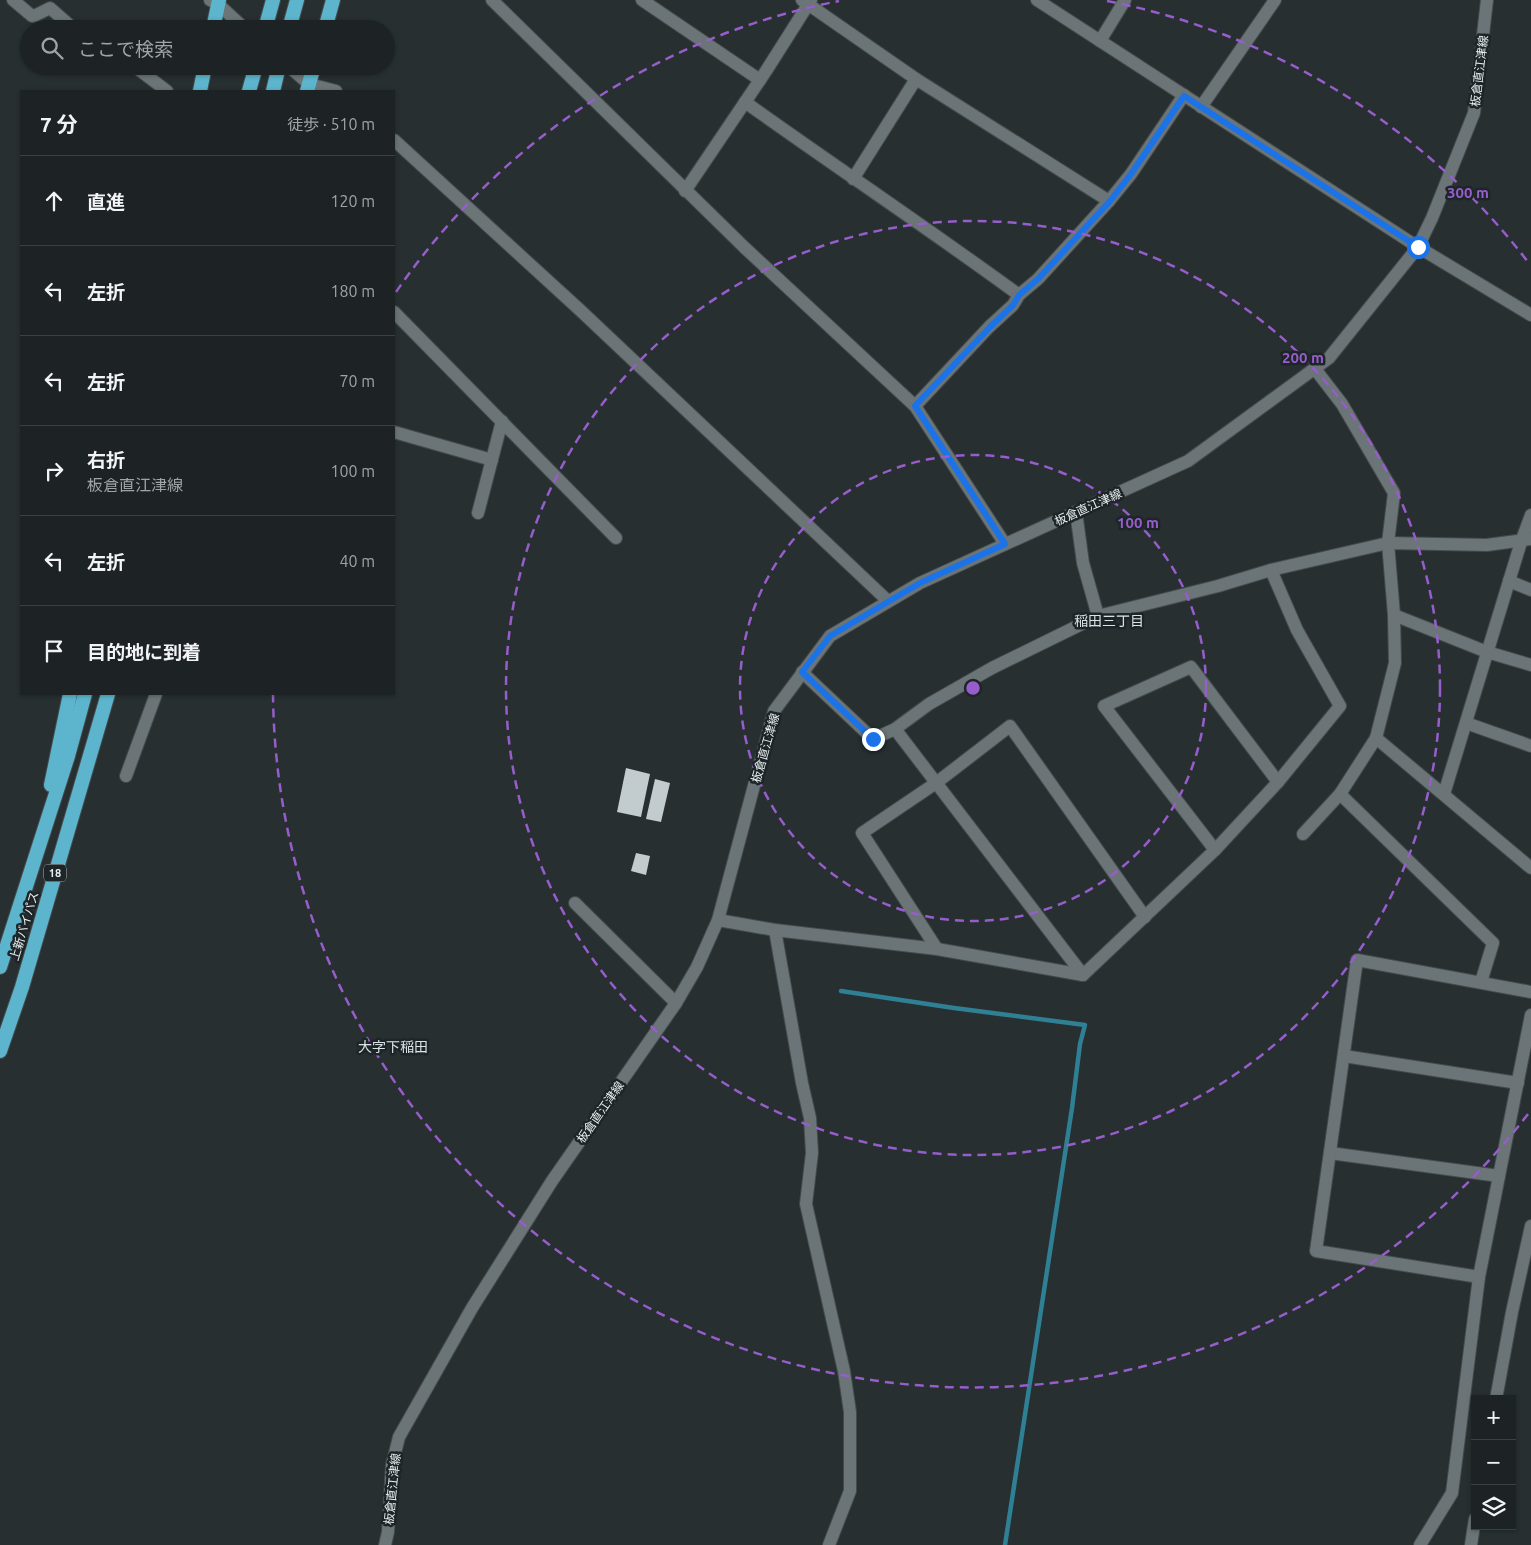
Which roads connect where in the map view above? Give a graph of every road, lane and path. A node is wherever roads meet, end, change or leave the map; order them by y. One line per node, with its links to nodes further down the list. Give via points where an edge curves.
1 (13, 0): 13 (street, via 32,16 50,8)
2 (273, 0): 16 (highway)
3 (297, 0): 17 (highway)
4 (333, 0): 18 (highway)
5 (492, 0): 39 (street)
6 (642, 0): 27 (street)
7 (1037, 0): 19 (street)
8 (1125, 0): 19 (street)
9 (1275, 0): 36 (street)
10 (1487, 0): 41 (street, 板倉直江津線, via 1474,113)
11 (216, 1): 14 (highway); 15 (street)
12 (807, 1): 26 (street); 27 (street)
13 (64, 20)
14 (214, 20)
15 (236, 20)
16 (268, 20)
17 (291, 20)
18 (327, 20)
19 (1100, 41): 34 (street)
20 (146, 75): 29 (street)
21 (203, 75): 30 (highway)
22 (253, 75): 31 (highway)
23 (277, 75): 32 (highway)
24 (296, 75): 28 (street)
25 (312, 75): 28 (highway)
26 (916, 79): 38 (street); 40 (street)
27 (760, 80): 35 (street)
28 (308, 88): 33 (street)
29 (166, 90)
30 (200, 90)
31 (249, 90)
32 (273, 90)
33 (327, 90)
34 (1184, 96): 36 (street); 40 (street)
35 (745, 102): 38 (street); 39 (street)
36 (1201, 107): 41 (street)
37 (395, 141): 60 (street, via 588,317)
38 (853, 179): 42 (street)
39 (685, 191): 46 (street)
40 (1110, 201): 42 (street, via 1038,279)
41 (1418, 247): 44 (street); 45 (street, 板倉直江津線, via 1329,358)
42 (1019, 295): 46 (street)
43 (395, 313): 47 (street)
44 (1531, 315)
45 (1315, 369): 50 (street, 板倉直江津線, via 1188,461); 55 (street, via 1342,404 1394,493)
46 (915, 406): 56 (street)
47 (502, 421): 49 (street); 53 (street)
48 (395, 432): 49 (street)
49 (492, 460): 51 (street)
50 (1076, 512): 56 (street, 板倉直江津線); 62 (street, via 1083,564)
51 (478, 513)
52 (1531, 515): 54 (street)
53 (616, 538)
54 (1526, 540): 55 (street, via 1487,545); 58 (street)
55 (1388, 543): 57 (street); 61 (street)
56 (1005, 544): 60 (street, 板倉直江津線)
57 (1271, 570): 62 (street); 75 (street, via 1297,630 1340,706)
58 (1509, 581): 59 (street); 63 (street)
59 (1531, 590)
60 (888, 601): 65 (street, 板倉直江津線, via 830,636)
61 (1394, 615): 63 (street); 72 (street, via 1394,663)
62 (1098, 616): 71 (street, via 945,695)
63 (1487, 652): 64 (street); 70 (street)
64 (1531, 665)
65 (802, 672): 71 (street, via 873,739); 85 (street, 板倉直江津線, via 774,711)
66 (70, 695): 80 (highway, 18)
67 (85, 695): 80 (highway, 上新バイパス / 18)
68 (108, 695): 94 (highway, 上新バイパス / 18, via 22,987)
69 (156, 695): 74 (street)
70 (1466, 723): 73 (street); 78 (street)
71 (895, 729): 76 (street)
72 (1376, 738): 77 (street); 78 (street)
73 (1531, 746)
74 (126, 776)
75 (1278, 782): 81 (street); 81 (street, via 1191,667 1104,706)
76 (936, 783): 84 (street, via 1010,726); 87 (street, via 862,833); 89 (street)
77 (1340, 794): 79 (street); 90 (street, via 1493,943)
78 (1444, 794): 82 (street)
79 (1303, 834)
80 (39, 849): 88 (highway, 上新バイパス / 18)
81 (1215, 850): 84 (street)
82 (1531, 868)
83 (575, 903): 92 (street)
84 (1145, 917): 89 (street)
85 (718, 920): 86 (street); 92 (street, 板倉直江津線)
86 (776, 930): 87 (street); 104 (street, via 810,1118 812,1153 806,1204 844,1371 850,1412 850,1491)
87 (937, 949): 89 (street)
88 (0, 967)
89 (1083, 975)
90 (1481, 982): 91 (street); 95 (street, via 1357,960)
91 (1531, 992)
92 (676, 1003): 103 (street, 板倉直江津線, via 552,1181 472,1308 399,1437 392,1465)
93 (1531, 1015): 96 (street)
94 (0, 1051)
95 (1344, 1056): 96 (street); 97 (street)
96 (1518, 1083): 98 (street)
97 (1330, 1153): 98 (street); 100 (street, via 1316,1251)
98 (1499, 1176): 100 (street)
99 (1531, 1226): 101 (street)
100 (1480, 1277): 105 (street, via 1452,1493)
101 (1497, 1395)
102 (1473, 1530): 106 (street)
103 (385, 1545)
104 (829, 1545)
105 (1420, 1545)
106 (1471, 1545)

